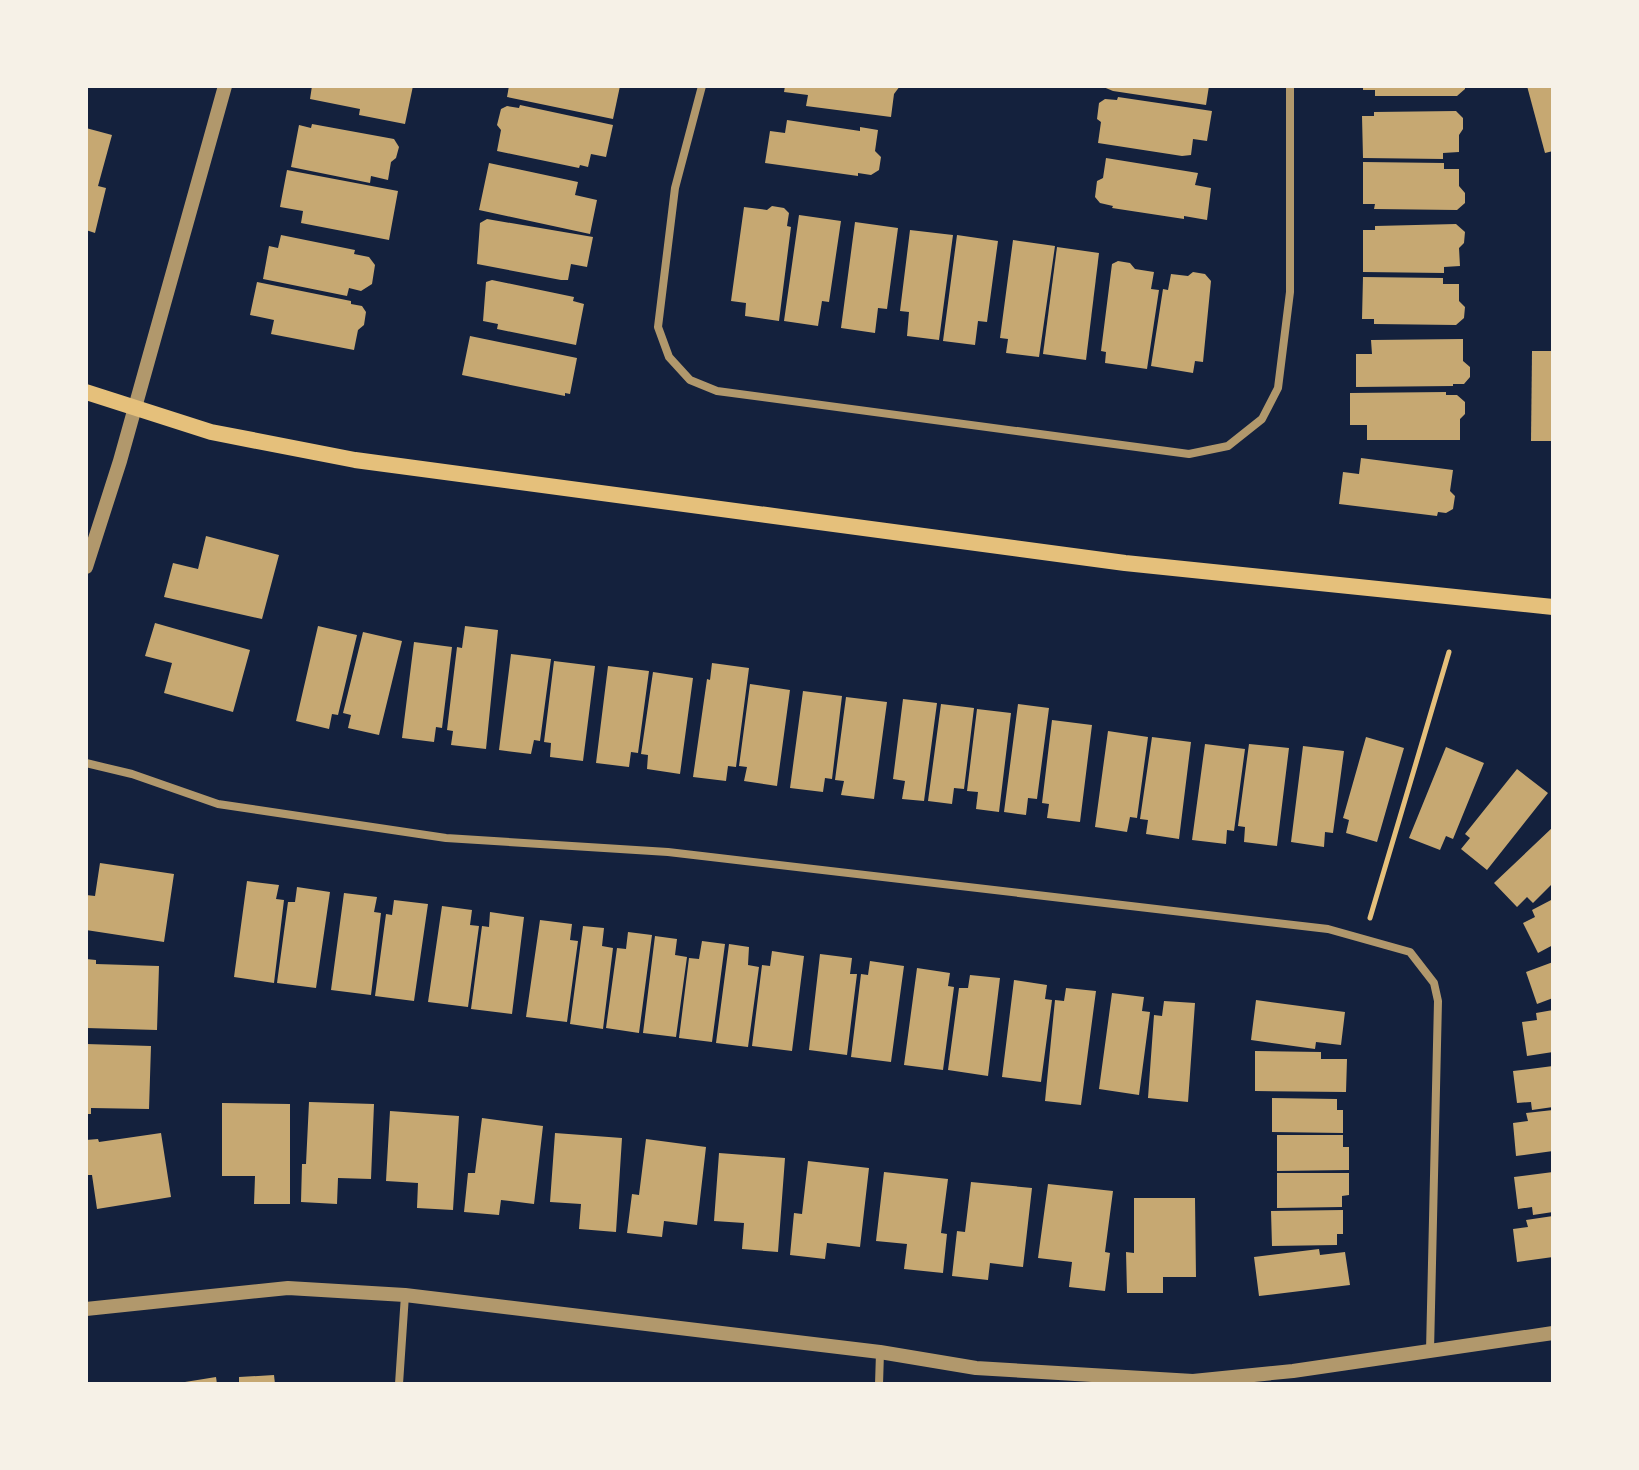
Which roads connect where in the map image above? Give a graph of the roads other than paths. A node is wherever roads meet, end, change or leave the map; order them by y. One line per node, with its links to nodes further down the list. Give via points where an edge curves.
1 (225, 86): 5 (street)
2 (702, 86): 3 (street, via 675,188 658,327 669,357 690,380 717,391 1189,454 1228,446 1262,419 1278,388 1290,292)
3 (1290, 86)
4 (86, 392): 5 (main road)
5 (135, 407): 6 (street); 7 (main road, via 211,432 355,460 1125,563)
6 (86, 567)
7 (1553, 607)
8 (86, 763): 12 (street, via 218,804 446,838 668,852 1328,929 1410,952 1434,983 1438,1001)
9 (405, 1295): 10 (street, via 288,1288); 13 (street); 14 (street)
10 (86, 1309)
11 (1553, 1333): 12 (street)
12 (1430, 1351): 13 (street, via 1193,1381 976,1368)
13 (880, 1352): 15 (street)
14 (399, 1384)
15 (879, 1384)

